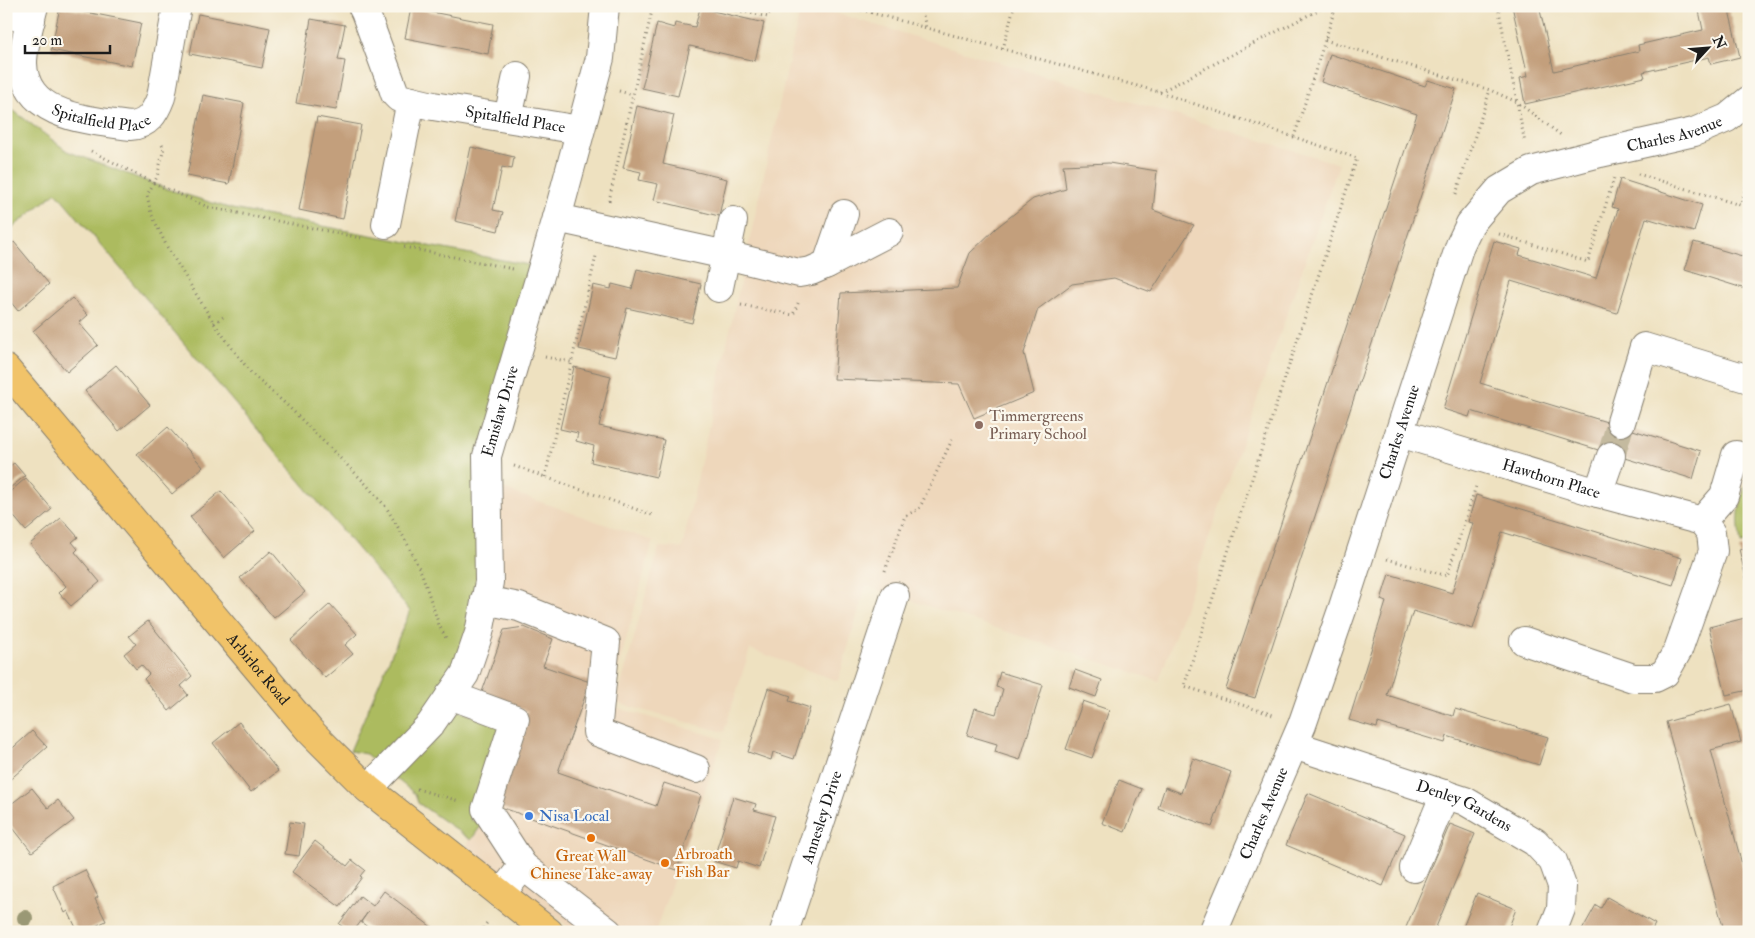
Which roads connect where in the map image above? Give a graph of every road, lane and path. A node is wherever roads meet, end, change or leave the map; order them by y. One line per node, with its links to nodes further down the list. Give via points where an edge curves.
1 (176, 6): 24 (street, Spitalfield Place, via 161,97)
2 (362, 6): 22 (street, Spitalfield Place, via 395,94)
3 (606, 6): 26 (street, Emislaw Drive, via 600,58)
4 (717, 6): 5 (path, via 768,17 772,9)
5 (779, 6)
6 (847, 6): 15 (path)
7 (921, 6): 15 (path)
8 (1014, 6): 17 (path)
9 (1167, 6): 10 (path, via 1170,9)
10 (1185, 6)
11 (1326, 6): 20 (path)
12 (1336, 6): 16 (path)
13 (1498, 6): 23 (path)
14 (24, 13): 24 (street, Spitalfield Place, via 25,80 34,95 48,107 68,115 130,126)
15 (926, 28): 17 (path)
16 (1325, 40): 19 (path); 27 (path)
17 (1003, 49): 20 (path)
18 (517, 76): 25 (street)
19 (1490, 90): 23 (path); 37 (path, via 1456,196)
20 (1159, 92): 27 (path)
21 (1749, 100): 30 (street, Charles Avenue, via 1727,118)
22 (411, 101): 25 (street, Spitalfield Place); 39 (street)
23 (1516, 102): 29 (path, via 1561,135); 31 (path)
24 (150, 118): 33 (path, via 164,148)
25 (508, 118): 26 (street, Spitalfield Place)
26 (580, 130): 35 (street, Emislaw Drive)
27 (1294, 137): 63 (path, via 1357,158 1184,686)
28 (86, 149): 33 (path)
29 (1576, 159): 30 (street, Charles Avenue); 31 (street, Charles Avenue)
30 (1615, 159): 32 (path, via 1740,205); 37 (path, via 1588,262)
31 (1531, 171): 37 (street, Charles Avenue, via 1499,190)
32 (1749, 179)
33 (154, 183): 39 (path, via 208,207); 45 (path, via 147,195 152,213 167,247)
34 (844, 214): 41 (street)
35 (557, 218): 40 (street); 42 (street, Emislaw Drive)
36 (733, 221): 40 (street)
37 (1470, 224): 49 (street, Charles Avenue, via 1460,245)
38 (889, 232): 41 (street)
39 (383, 236): 42 (path)
40 (726, 255): 41 (street, via 799,273); 43 (street)
41 (819, 267): 43 (path, via 793,316 736,304)
42 (540, 275): 52 (street, Emislaw Drive)
43 (719, 288)
44 (223, 317): 45 (path)
45 (214, 323): 62 (path, via 252,374 290,407 386,507 422,574)
46 (6, 369): 65 (main road, Arbirlot Road, via 310,731)
47 (1749, 379): 48 (street, via 1644,347)
48 (1621, 422)
49 (1400, 432): 54 (street, Hawthorn Place); 58 (street, Charles Avenue)
50 (952, 440): 59 (path, via 919,509 905,516)
51 (1736, 455): 57 (street, via 1724,496)
52 (487, 456): 56 (path); 60 (street, Emislaw Drive, via 489,582)
53 (1611, 456): 55 (street)
54 (1484, 459): 55 (street, Hawthorn Place); 58 (path, via 1447,576)
55 (1598, 493): 57 (street, Hawthorn Place)
56 (655, 516)
57 (1702, 522): 61 (street, via 1711,532 1712,551 1678,650 1665,673 1655,678 1633,678)
58 (1361, 552): 63 (street, Charles Avenue)
59 (890, 584): 73 (street, Annesley Drive, via 861,702)
60 (486, 600): 62 (street, Emislaw Drive, via 479,633); 64 (street, via 519,607 606,642 597,732)
61 (1524, 641)
62 (457, 685): 65 (street, Emislaw Drive, via 430,725); 67 (street, via 515,719)
63 (1298, 735): 66 (street, Denley Gardens); 74 (street, Charles Avenue)
64 (696, 769)
65 (375, 782): 67 (path, via 400,785); 70 (main road, Arbirlot Road)
66 (1445, 794): 69 (street); 75 (street, Denley Gardens, via 1465,801 1534,842 1553,861 1562,886 1561,909)
67 (486, 809): 68 (street)
68 (523, 866): 70 (street); 72 (street)
69 (1414, 868)
70 (501, 894): 71 (main road, Arbirlot Road)
71 (549, 932)
72 (608, 932)
73 (784, 932)
74 (1213, 932)
75 (1552, 932)

